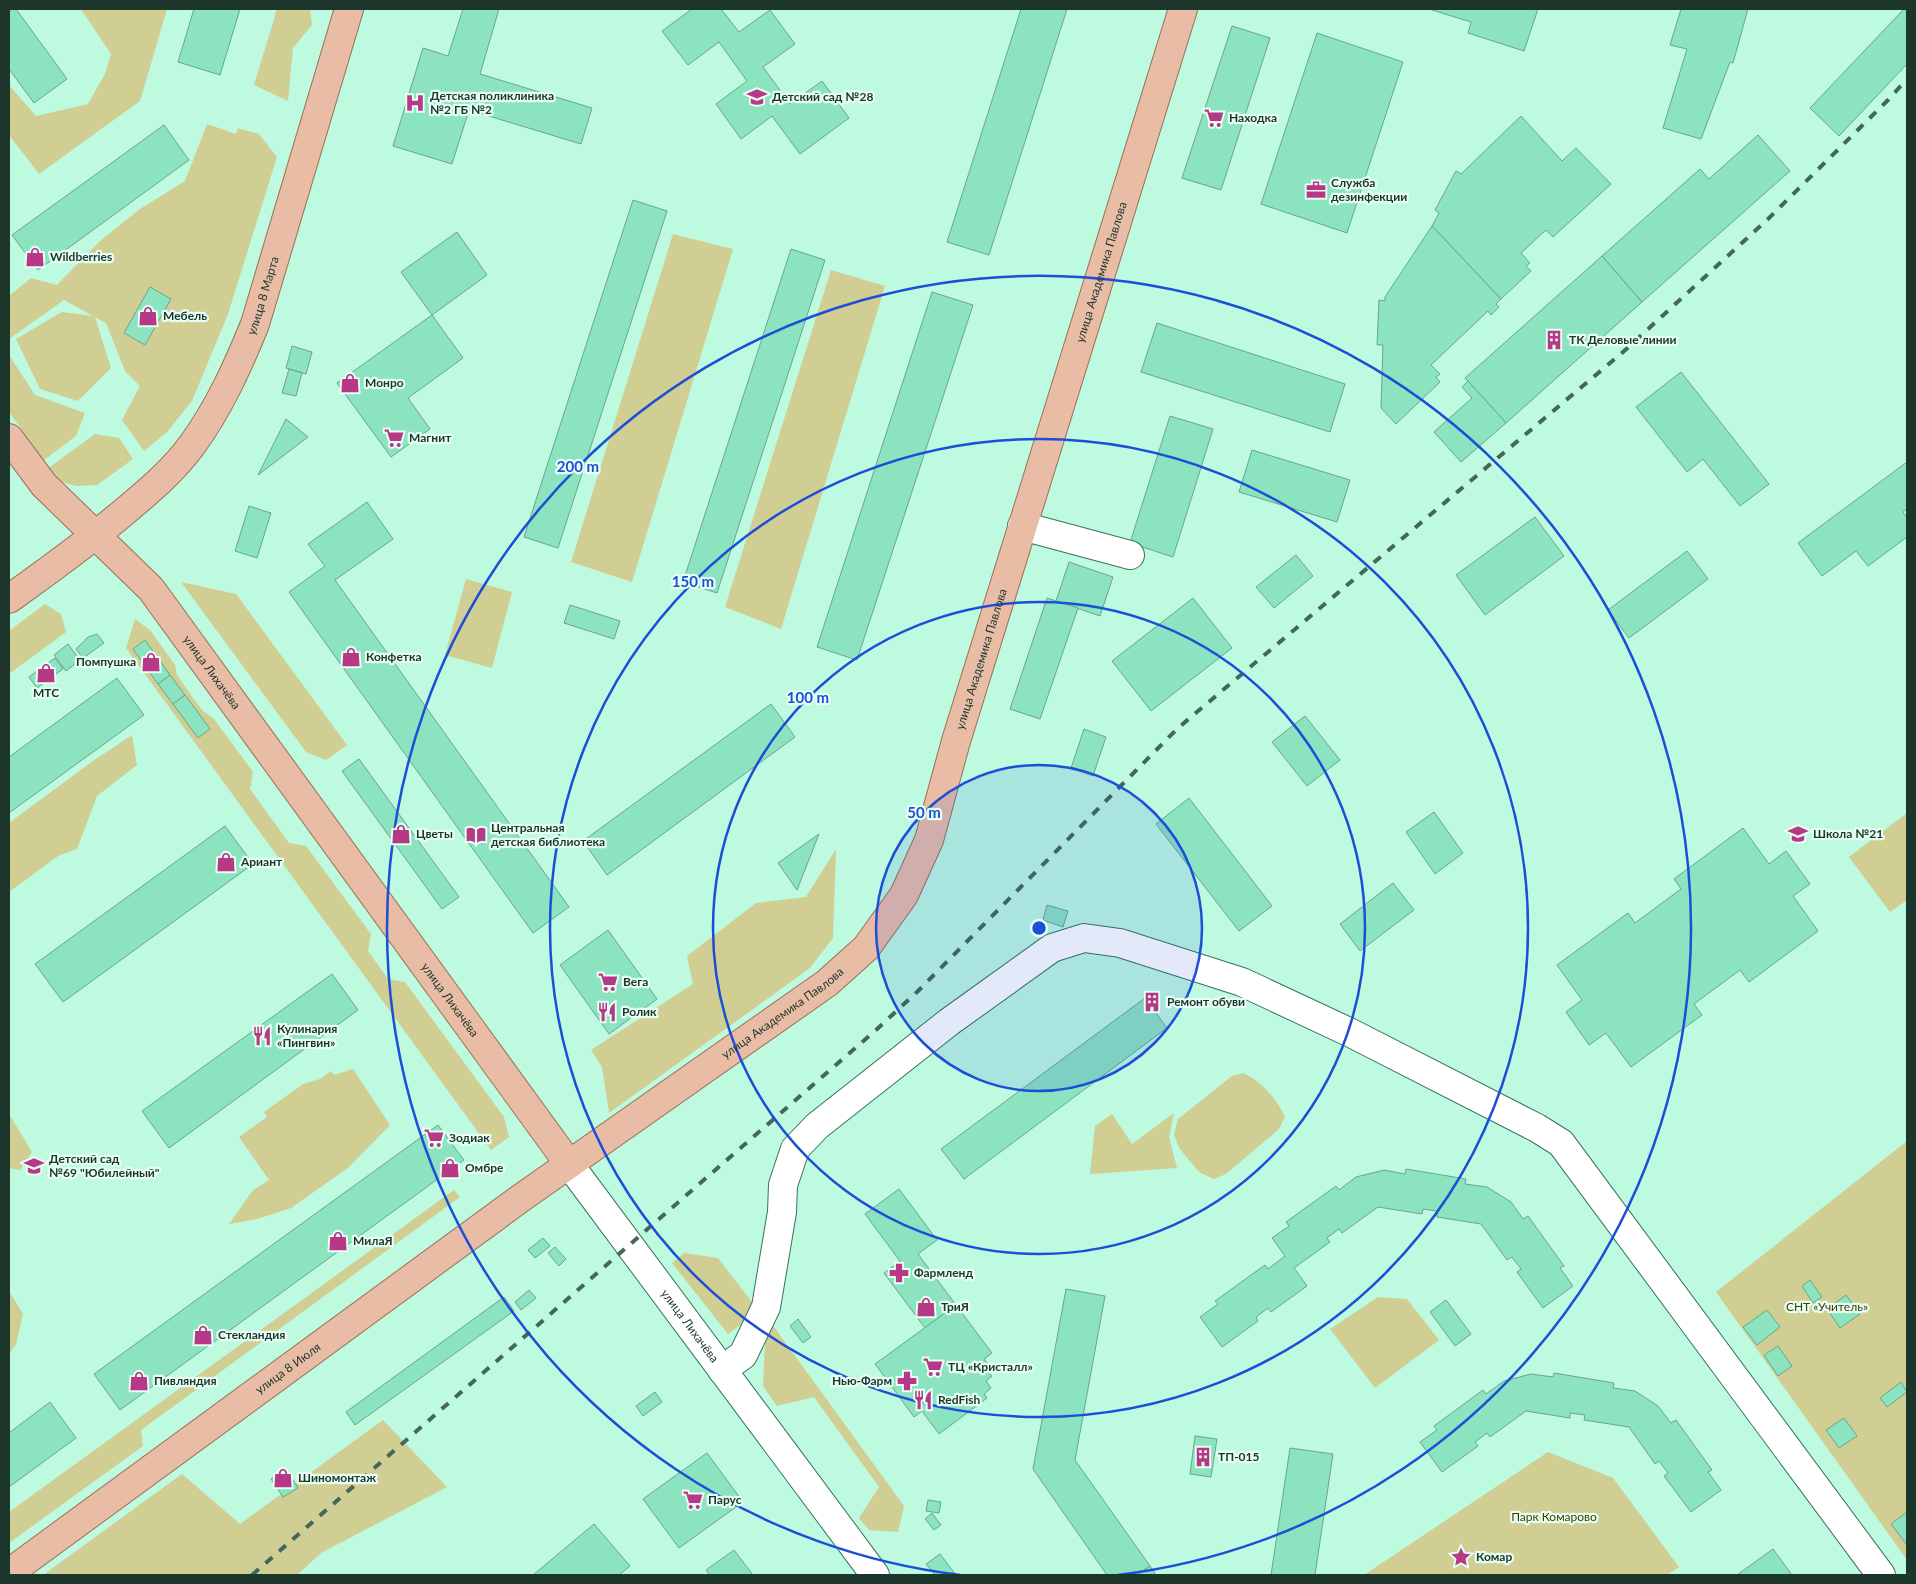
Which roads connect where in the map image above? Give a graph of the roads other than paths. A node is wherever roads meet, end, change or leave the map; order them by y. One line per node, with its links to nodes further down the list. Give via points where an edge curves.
1 (349, 9): 5 (main road, улица 8 Марта, via 255,324 237,370 192,445 161,482)
2 (1183, 9): 4 (main road, улица Академика Павлова)
3 (9, 438): 5 (main road, улица Лихачёва, via 44,486)
4 (1022, 526): 6 (street); 8 (main road, улица Академика Павлова, via 929,840 904,896 866,948 827,983)
5 (96, 536): 7 (main road, улица 8 Марта); 8 (main road, улица Лихачёва, via 151,589)
6 (1130, 555)
7 (9, 599)
8 (569, 1164): 9 (street, улица Лихачёва); 10 (main road, улица 8 Июля)
9 (722, 1370): 11 (street, улица Лихачёва); 12 (street, via 743,1355 766,1307 782,1212 783,1185 795,1149 817,1126 942,1028 1052,948 1084,938 1120,942 1242,982 1350,1033 1561,1143)
10 (9, 1573)
11 (875, 1575)
12 (1881, 1575)

